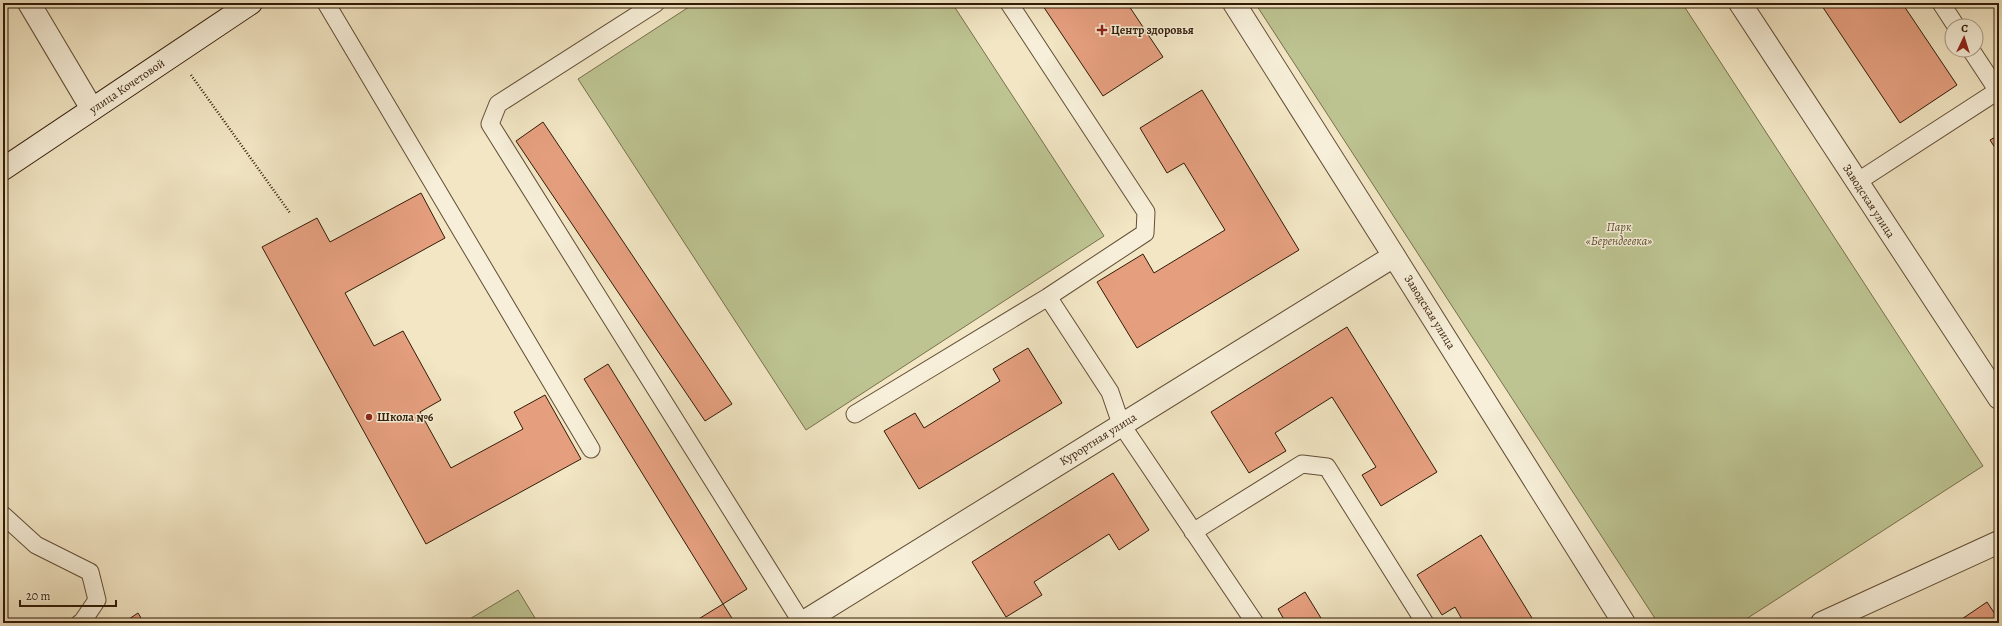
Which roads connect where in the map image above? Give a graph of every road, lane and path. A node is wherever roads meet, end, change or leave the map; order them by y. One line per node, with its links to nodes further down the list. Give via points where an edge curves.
1 (29, 3): 13 (street)
2 (251, 3): 13 (street, улица Кочетовой)
3 (326, 3): 22 (lane)
4 (656, 3): 27 (lane, via 498,104 490,124)
5 (1009, 3): 18 (lane, via 1146,212 1145,233)
6 (1234, 3): 17 (street, Заводская улица)
7 (1740, 3): 15 (street, Заводская улица)
8 (1941, 3): 9 (lane)
9 (1951, 18)
10 (1976, 58): 12 (lane)
11 (191, 75): 16 (path)
12 (1998, 90): 15 (lane)
13 (92, 109): 14 (street, улица Кочетовой)
14 (3, 169)
15 (1857, 182): 19 (street, Заводская улица)
16 (290, 213)
17 (1394, 256): 21 (street, Курортная улица); 30 (street, Заводская улица)
18 (1048, 297): 20 (lane); 21 (lane, via 1110,392)
19 (1999, 398)
20 (855, 414)
21 (1121, 424): 24 (lane); 27 (street, Курортная улица)
22 (591, 449)
23 (3, 515): 26 (lane, via 36,545 90,572 96,600)
24 (1193, 532): 28 (lane); 29 (lane, via 1302,464 1327,467)
25 (1999, 542): 31 (street)
26 (80, 623)
27 (802, 623)
28 (1255, 623)
29 (1425, 623)
30 (1624, 623)
31 (1822, 623)

